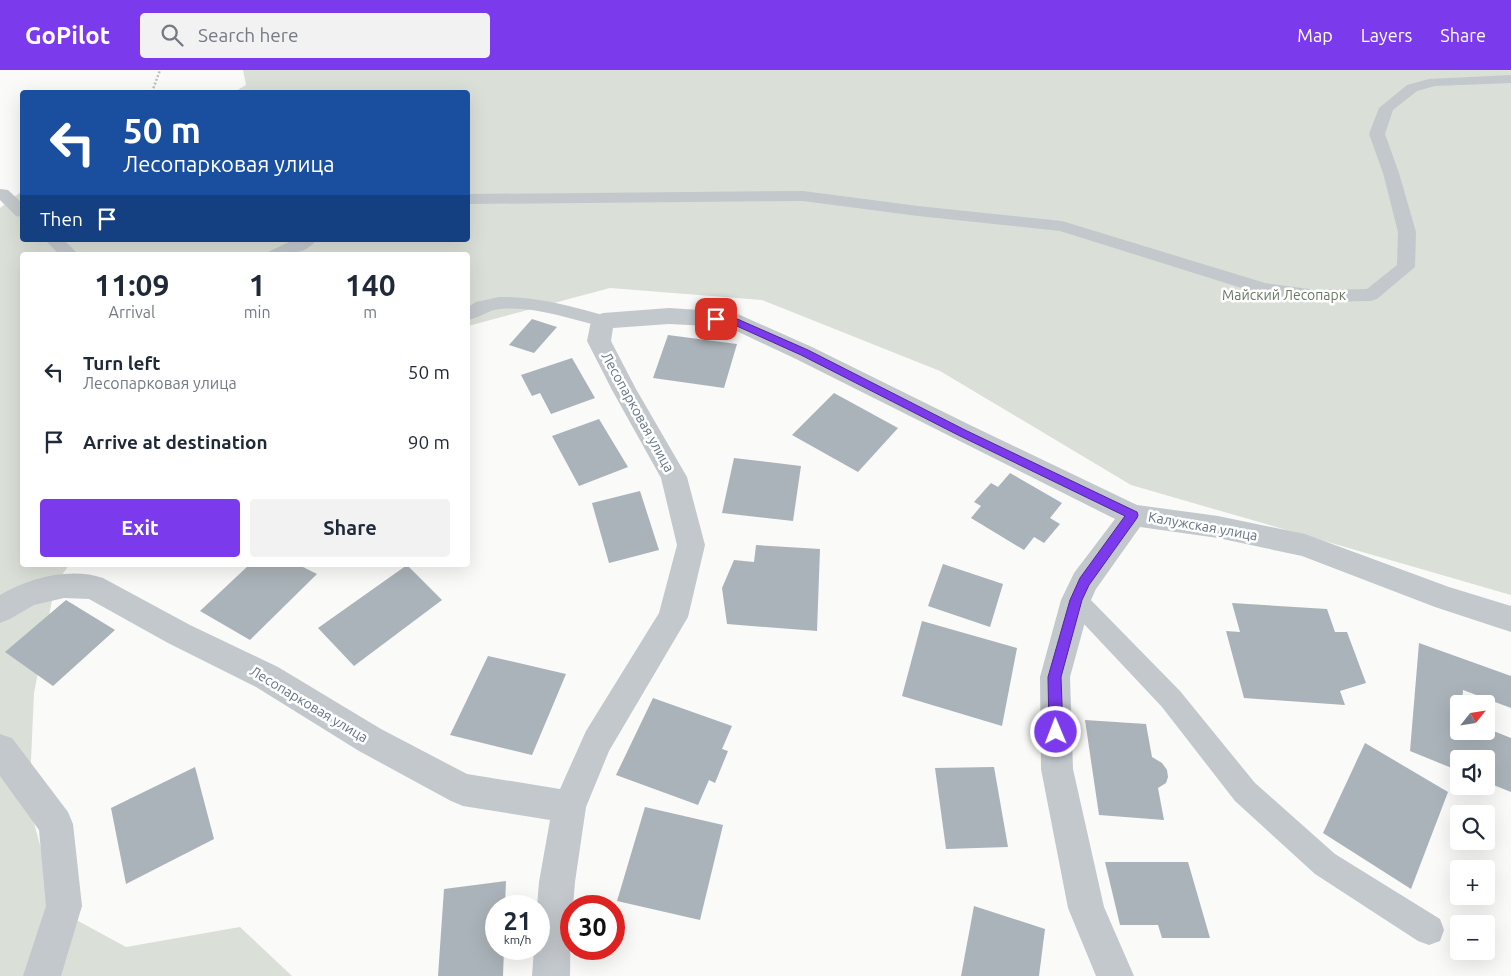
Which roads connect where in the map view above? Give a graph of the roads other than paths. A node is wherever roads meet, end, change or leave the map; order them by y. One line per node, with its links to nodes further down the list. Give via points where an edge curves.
1 (1511, 79): 3 (lane, via 1434,82 1412,88 1386,108 1377,134 1407,232 1406,267 1371,296 1316,296 1264,289 1062,226 804,196)
2 (2, 193): 4 (lane)
3 (470, 199)
4 (20, 210)
5 (56, 242): 7 (lane)
6 (303, 242): 8 (lane)
7 (67, 252)
8 (282, 252)
9 (470, 313): 10 (lane, via 478,307 516,302)
10 (603, 322): 11 (street, via 669,316 732,320 804,352); 16 (street, Лесопарковая улица, via 599,341 674,477 691,545 673,618 597,742)
11 (1133, 515): 12 (street, Калужская улица, via 1084,582); 14 (street, Калужская улица, via 1218,527 1304,545)
12 (1076, 600): 17 (lane, via 1171,699 1245,792 1325,864); 20 (street, Калужская улица, via 1055,677 1057,769 1086,908)
13 (0, 610): 16 (street, Лесопарковая улица, via 27,594 64,586 93,587 178,634 267,676 370,740 463,790)
14 (1511, 619)
15 (0, 749): 18 (street, via 56,824 64,906)
16 (569, 807): 19 (street, Лесопарковая улица, via 557,882)
17 (1429, 930)
18 (42, 976)
19 (552, 976)
20 (1115, 976)

